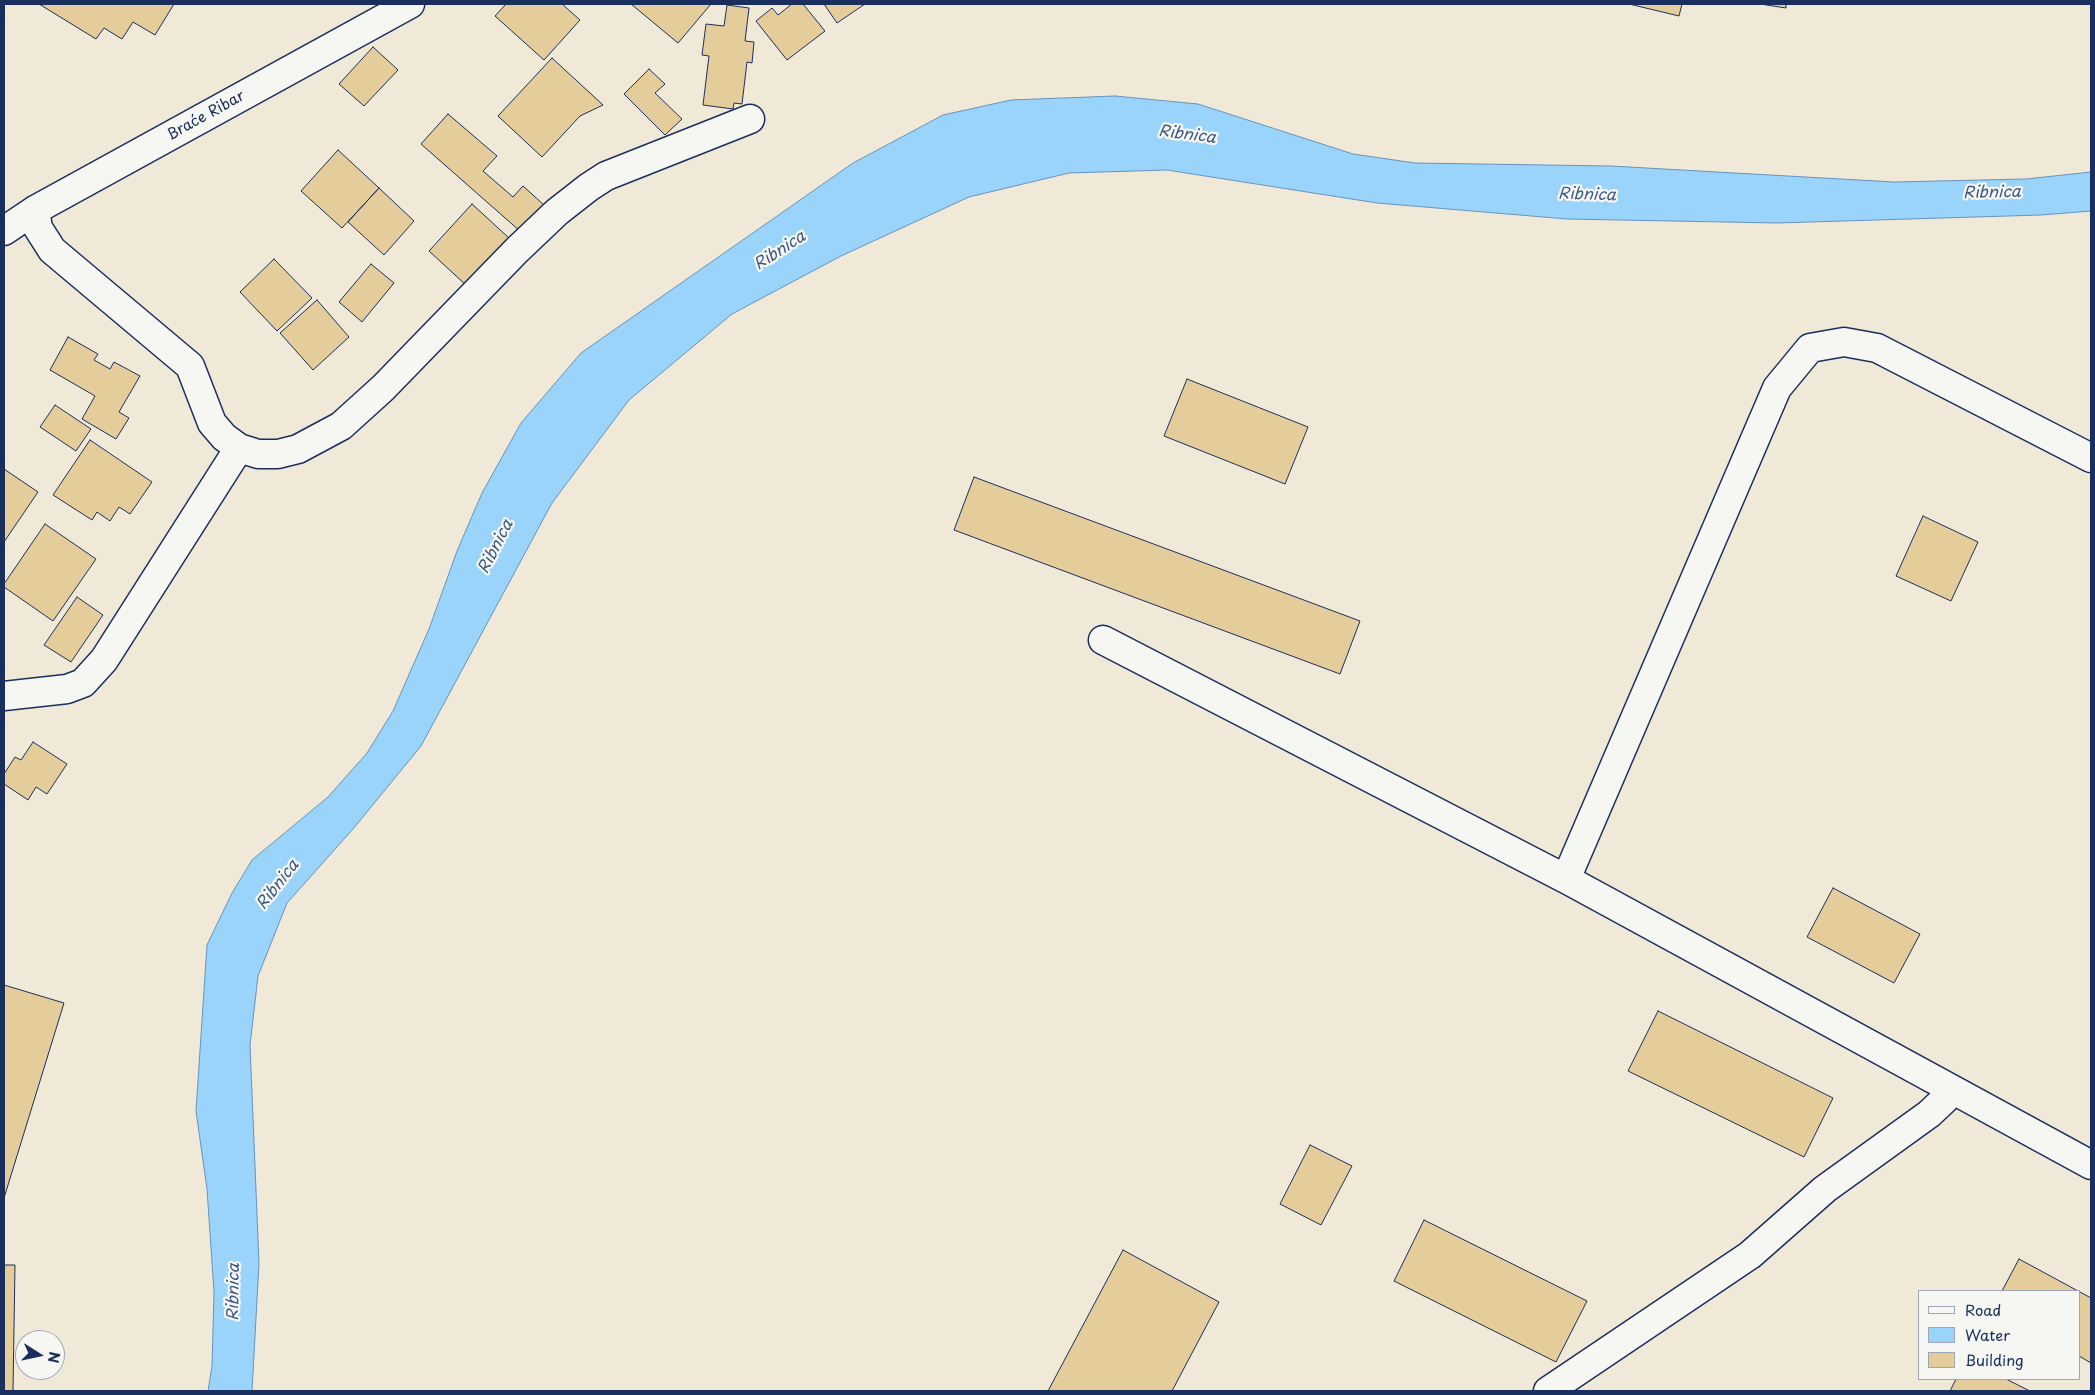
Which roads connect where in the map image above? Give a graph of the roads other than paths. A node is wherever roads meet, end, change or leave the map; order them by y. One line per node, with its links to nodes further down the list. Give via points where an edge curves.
1 (410, 4): 3 (street, Braće Ribar)
2 (750, 119): 5 (street, via 606,176 589,187 517,250 383,388 341,426 298,449 278,454 258,454)
3 (35, 210): 4 (street, Braće Ribar); 5 (street, via 38,228 52,250 190,366 212,423)
4 (4, 231)
5 (240, 448): 8 (street, via 104,660 83,684 67,689)
6 (2091, 458): 9 (street, via 1877,348 1844,342 1810,348 1777,388)
7 (1103, 640): 9 (street)
8 (4, 696)
9 (1566, 879): 10 (street)
10 (1950, 1089): 11 (street); 12 (street, via 1929,1114 1825,1190 1750,1255)
11 (2091, 1165)
12 (1548, 1391)

